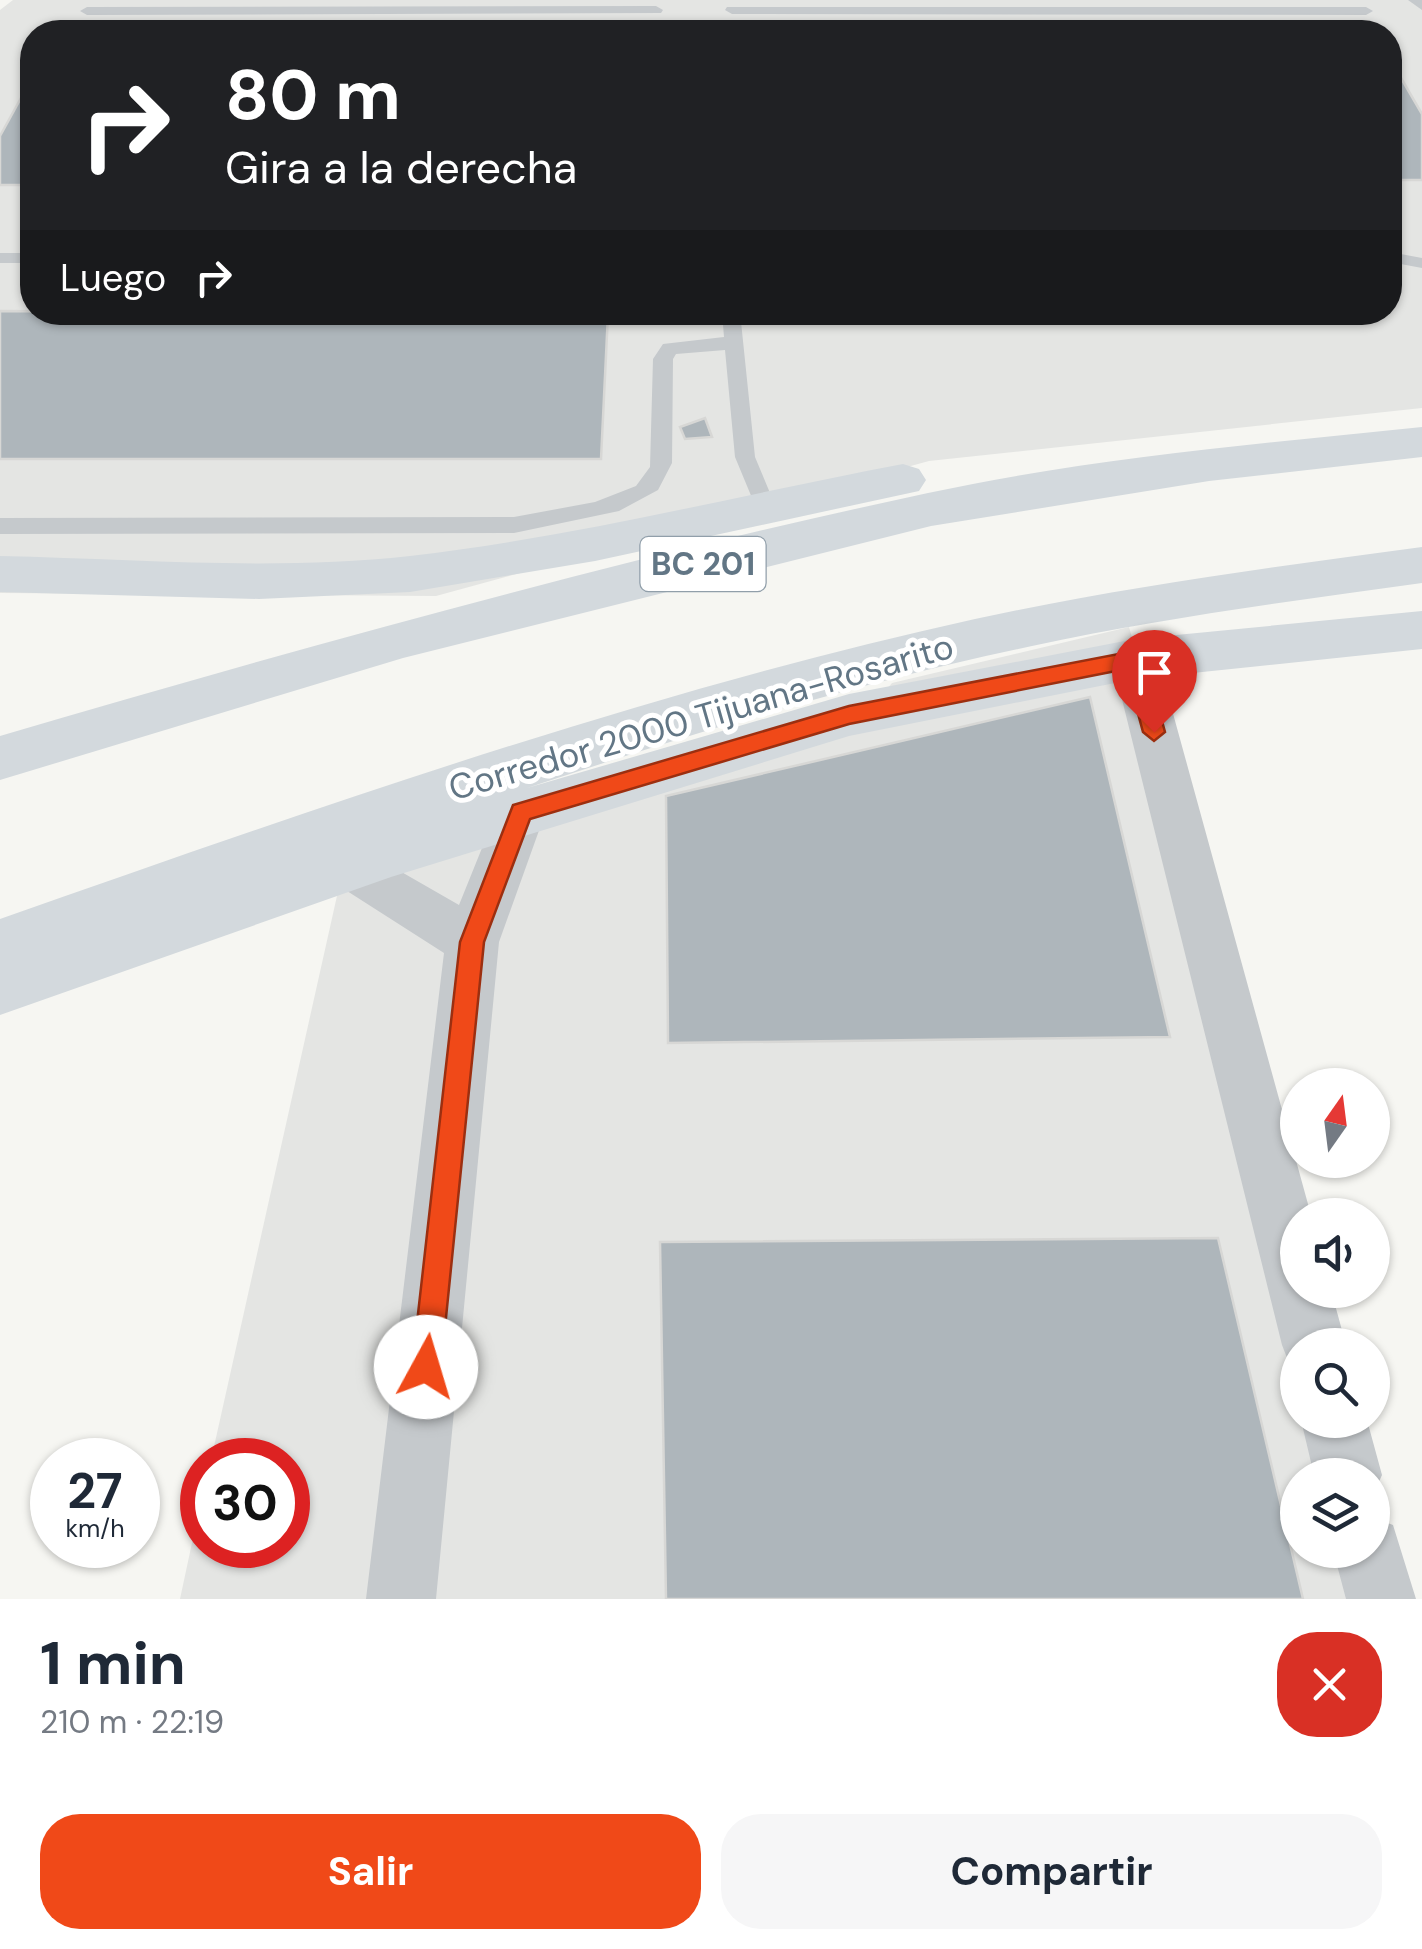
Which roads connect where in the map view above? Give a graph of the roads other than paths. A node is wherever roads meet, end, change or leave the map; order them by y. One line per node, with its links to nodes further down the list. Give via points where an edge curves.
1 (1415, 0): 5 (lane)
2 (225, 5): 3 (lane); 7 (lane)
3 (367, 5): 6 (lane)
4 (732, 5): 8 (lane)
5 (1422, 6)
6 (656, 10)
7 (87, 11)
8 (1366, 11)
9 (731, 325): 10 (lane)
10 (732, 343): 13 (lane, via 745,457); 14 (lane, via 670,348 663,359 662,462 640,494 548,520)
11 (1422, 404): 13 (highway, via 1144,438)
12 (1422, 442): 19 (highway, BC 201, via 1209,464 931,509 403,638)
13 (764, 505): 16 (highway, via 705,522 408,574)
14 (0, 526)
15 (1422, 564): 23 (highway, Corredor 2000 Tijuana-Rosarito, via 1156,602 908,654 439,792)
16 (0, 574)
17 (1422, 630): 18 (highway)
18 (1134, 659): 20 (highway, via 849,715); 25 (street)
19 (5, 755)
20 (522, 812): 21 (highway); 22 (street)
21 (351, 866): 22 (street); 24 (highway)
22 (472, 942): 27 (street)
23 (0, 946)
24 (0, 987)
25 (1280, 1214)
26 (1373, 1568): 28 (street)
27 (402, 1599)
28 (1381, 1599)

